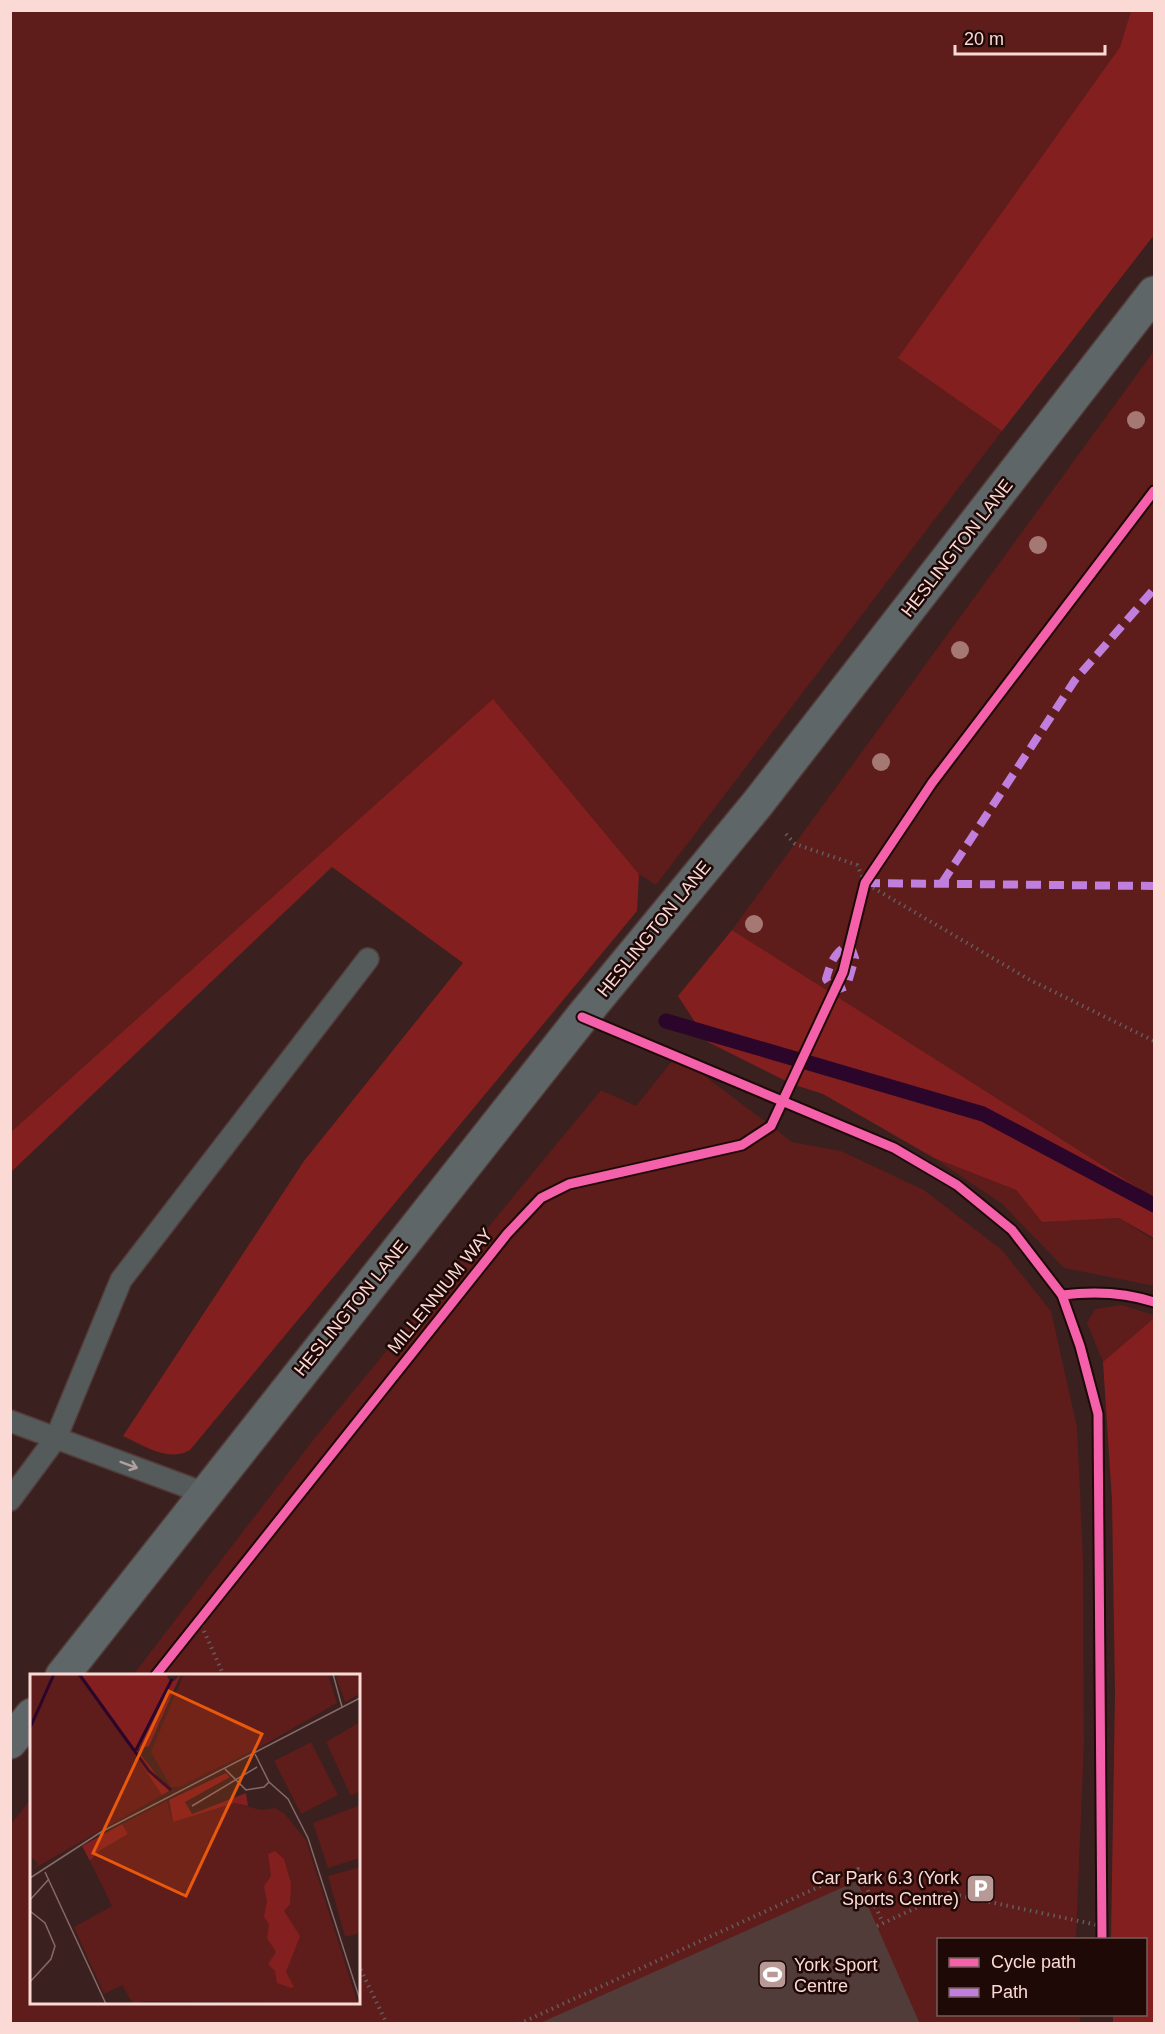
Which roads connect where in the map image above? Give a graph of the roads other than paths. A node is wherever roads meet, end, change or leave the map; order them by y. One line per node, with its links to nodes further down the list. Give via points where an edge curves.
1 (1155, 293): 5 (street, HESLINGTON LANE, via 758,802)
2 (368, 959): 4 (lane, via 121,1280)
3 (10, 1421): 4 (lane)
4 (65, 1441): 5 (lane, one-way to 5); 6 (lane)
5 (204, 1493): 7 (street, HESLINGTON LANE)
6 (10, 1500)
7 (64, 1674)
8 (30, 1717): 9 (street)
9 (10, 1742)

